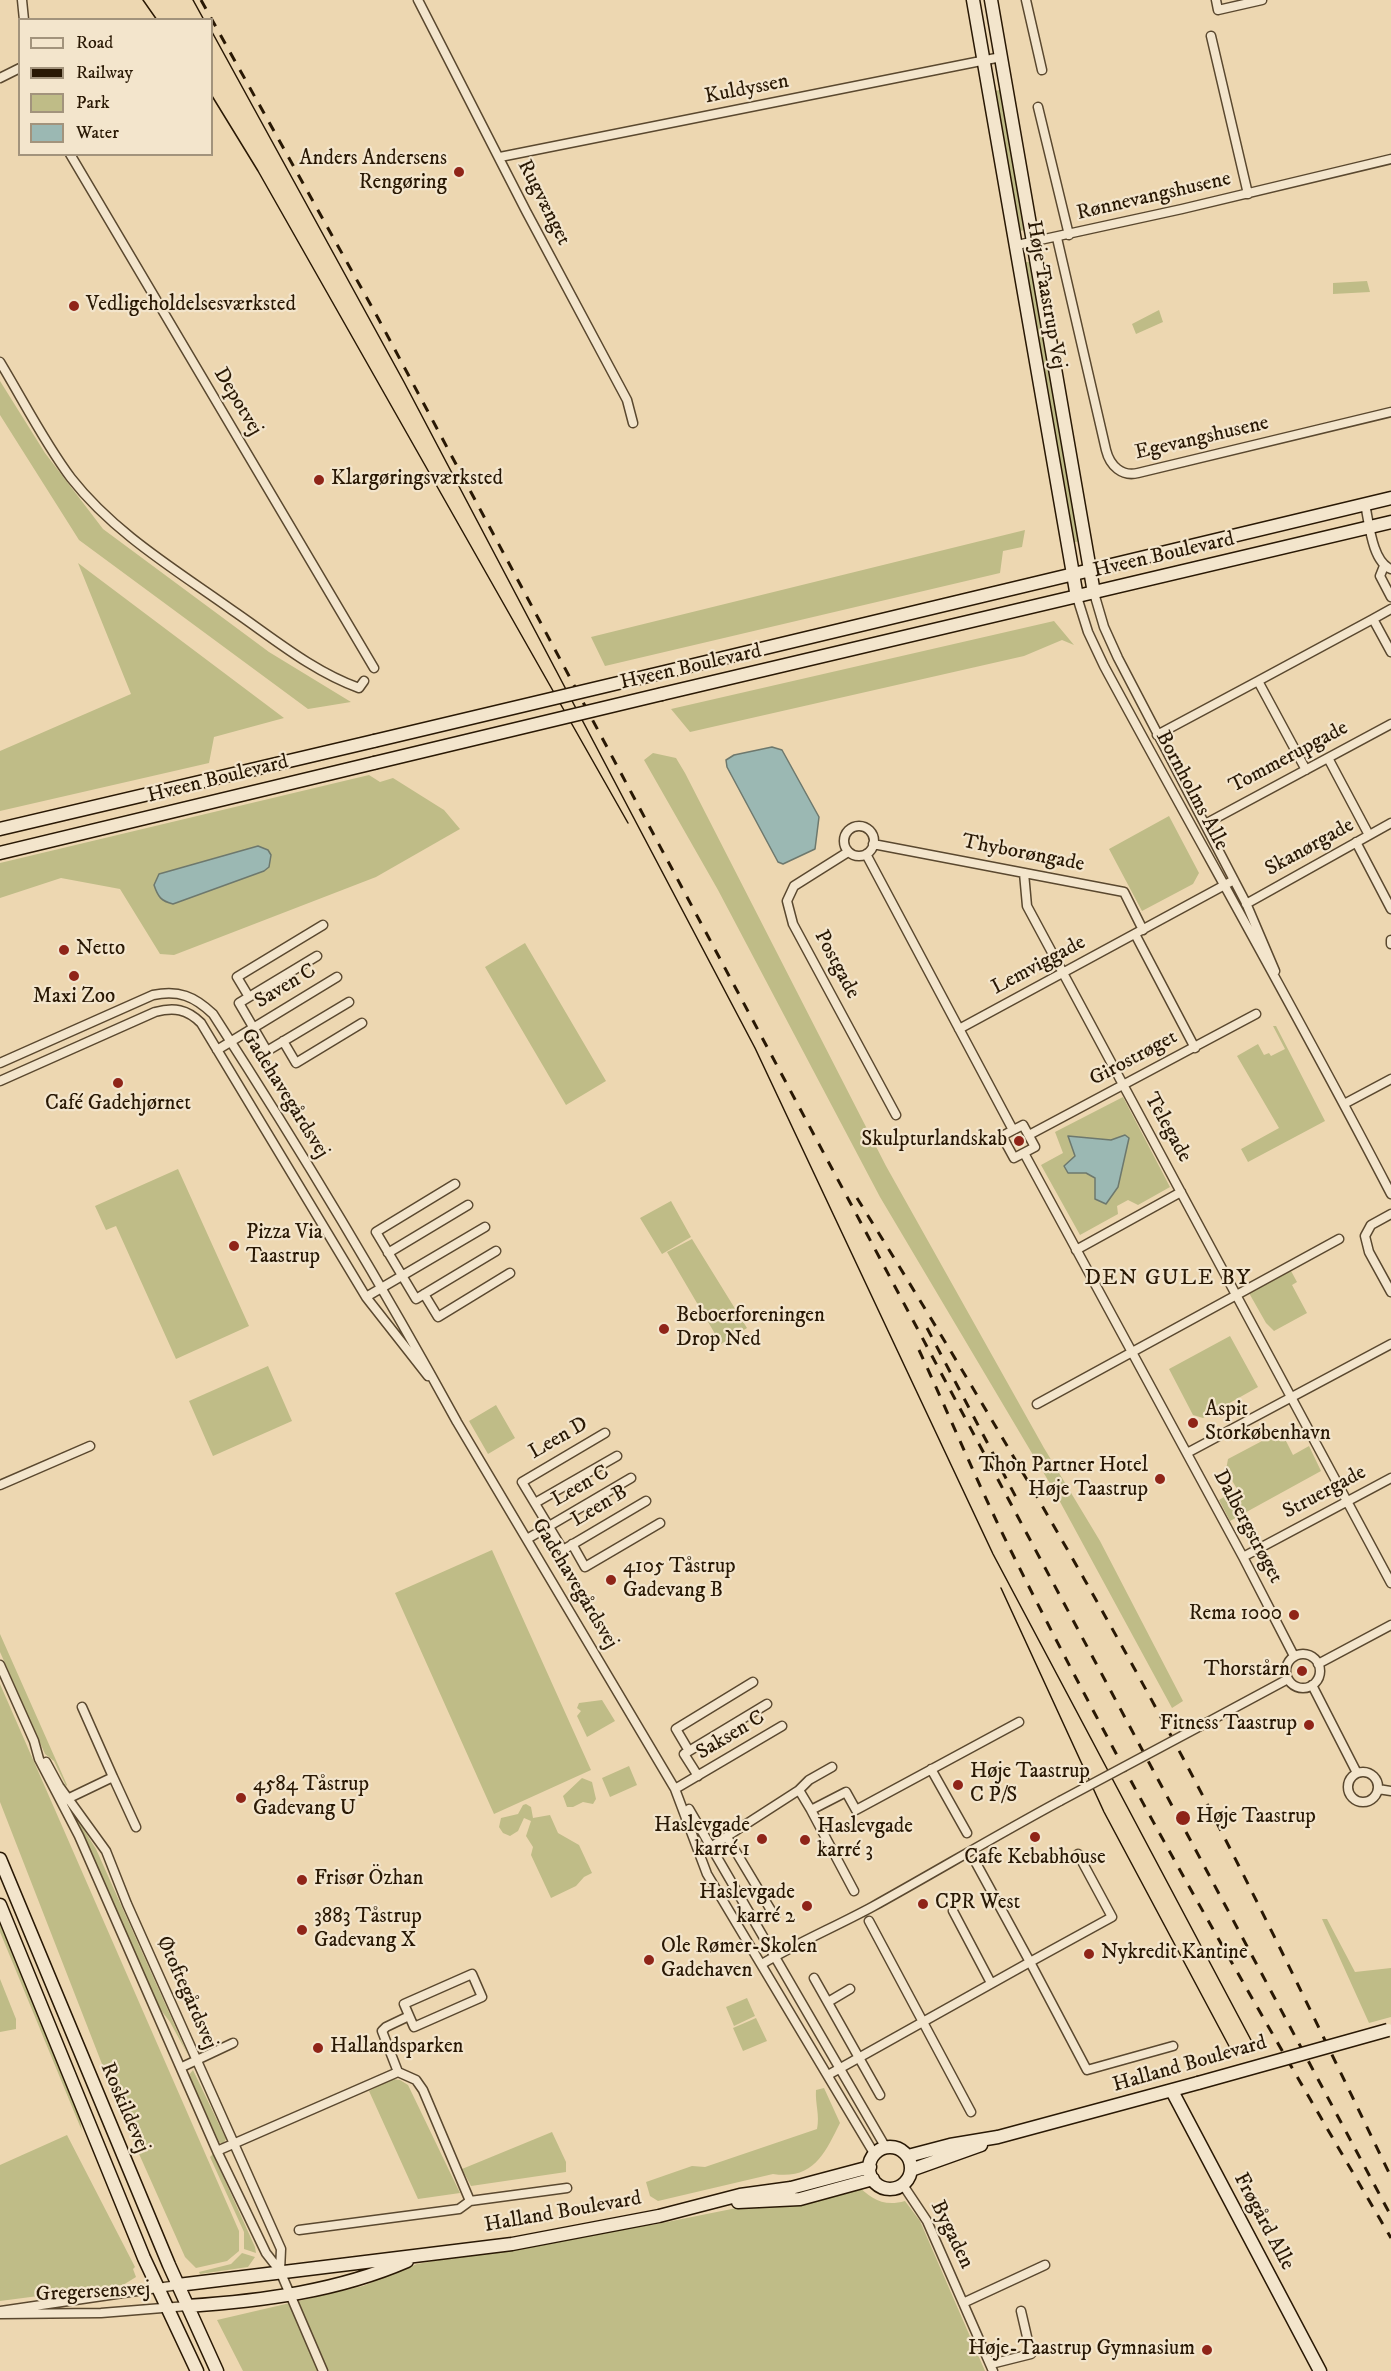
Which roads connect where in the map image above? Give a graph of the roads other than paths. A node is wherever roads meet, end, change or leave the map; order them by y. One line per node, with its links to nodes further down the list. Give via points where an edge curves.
1 (22, 0): 8 (street)
2 (418, 0): 17 (street, Rugvænget)
3 (974, 0): 11 (street, Høje Taastrup Vej)
4 (991, 0): 10 (street, Høje Taastrup Vej)
5 (1026, 0): 13 (street)
6 (1216, 0): 7 (street, via 1218,10)
7 (1262, 0)
8 (24, 18)
9 (1211, 36): 19 (street, Rønnevangshusene)
10 (1001, 57): 11 (street, Kuldyssen); 22 (street, Høje Taastrup Vej)
11 (984, 61): 17 (street, Kuldyssen); 23 (street, Høje Taastrup Vej)
12 (18, 69): 14 (street)
13 (1042, 70)
14 (0, 78)
15 (1038, 107): 20 (street, Rønnevangshusene)
16 (71, 156): 40 (street, Depotvej)
17 (500, 158): 26 (street, Rugvænget, via 627,400)
18 (1391, 159): 19 (street, Rønnevangshusene)
19 (1248, 194): 20 (street, Rønnevangshusene)
20 (1069, 235): 21 (street, Rønnevangshusene)
21 (1057, 238): 22 (street, Rønnevangshusene); 25 (street, Egevangshusene, via 1106,450 1112,464 1121,471 1138,473)
22 (1033, 242): 23 (street, Rønnevangshusene); 32 (street, Høje Taastrup Vej)
23 (1017, 245): 33 (street, Høje Taastrup Vej)
24 (0, 362): 41 (street, via 71,478 101,512 304,660 336,680 359,688)
25 (1391, 412)
26 (633, 423)
27 (1391, 498): 28 (street, Hveen Boulevard)
28 (1365, 504): 30 (street); 32 (street, Hveen Boulevard)
29 (1391, 522): 30 (street, Hveen Boulevard)
30 (1370, 527): 31 (street, via 1378,558); 34 (street, Hveen Boulevard)
31 (1388, 568): 36 (street, via 1380,576)
32 (1089, 569): 33 (street, Hveen Boulevard); 34 (street, Høje Taastrup Vej)
33 (1072, 573): 35 (street, Høje Taastrup Vej); 49 (street, Hveen Boulevard, bridge)
34 (1094, 593): 35 (street, Hveen Boulevard); 44 (street, Bornholms Alle, via 1104,627)
35 (1077, 597): 54 (street, Hveen Boulevard, bridge); 58 (street, Bornholms Alle, via 1104,666)
36 (1391, 597)
37 (1391, 609): 38 (street)
38 (1373, 619): 39 (street); 42 (street)
39 (1391, 652)
40 (374, 668)
41 (364, 681)
42 (1258, 681): 44 (street); 46 (street)
43 (1391, 724): 45 (street, Tommerupgade)
44 (1157, 735): 48 (street, Bornholms Alle)
45 (1328, 758): 46 (street, Tommerupgade); 50 (street)
46 (1306, 770): 48 (street, Tommerupgade)
47 (1391, 823): 50 (street, Skanørgade)
48 (1205, 824): 57 (street, Bornholms Alle)
49 (0, 829)
50 (1370, 835): 51 (street, Skanørgade)
51 (1356, 842): 59 (street, Skanørgade); 60 (street)
52 (873, 844): 53 (street, via 868,830 853,827 844,839); 55 (street); 56 (street, Thyborøngade)
53 (848, 852): 55 (street); 82 (street, Postgade, via 794,886 787,901 793,924)
54 (0, 854)
55 (866, 854): 72 (street)
56 (1024, 873): 62 (street, Thyborøngade, via 1124,892); 64 (street, Telegade, via 1027,906)
57 (1234, 880): 58 (street, Lemviggade); 59 (street, Bornholms Alle)
58 (1223, 887): 62 (street, Lemviggade); 66 (street, Bornholms Alle)
59 (1246, 904): 66 (street, Bornholms Alle)
60 (1391, 909)
61 (323, 925): 67 (street, via 237,977)
62 (1139, 932): 64 (street, Lemviggade); 75 (street)
63 (317, 956): 67 (street)
64 (1063, 973): 72 (street, Lemviggade); 80 (street, Telegade)
65 (337, 977): 71 (street, Saven C)
66 (1286, 996): 81 (street, Bornholms Alle)
67 (249, 997): 71 (street, via 239,1003)
68 (349, 1002): 74 (street)
69 (1256, 1014): 75 (street, Girostrøget)
70 (362, 1023): 74 (street, via 296,1063)
71 (254, 1028): 73 (street, Saven C); 74 (street, via 267,1051)
72 (959, 1029): 83 (street)
73 (231, 1041): 76 (street, Saven C); 77 (street, Gadehavegårdsvej, via 199,1000 171,991 153,994); 98 (street, Gadehavegårdsvej)
74 (283, 1041)
75 (1194, 1048): 80 (street, Girostrøget)
76 (217, 1050): 79 (street, Gadehavegårdsvej, via 193,1016 166,1009); 102 (street, Gadehavegårdsvej)
77 (0, 1063)
78 (1391, 1079): 81 (street)
79 (0, 1081)
80 (1123, 1085): 84 (street, Girostrøget); 87 (street, Telegade)
81 (1344, 1104): 88 (street, Bornholms Alle)
82 (896, 1115)
83 (1013, 1130): 84 (street, via 1023,1125); 85 (street, via 1002,1136 1014,1158)
84 (1029, 1135): 85 (street, via 1035,1147)
85 (1024, 1153): 94 (street, Dalbergstrøget)
86 (455, 1184): 95 (street, via 376,1232)
87 (1181, 1192): 94 (street); 101 (street, Telegade)
88 (1391, 1194)
89 (468, 1205): 95 (street)
90 (1391, 1214): 99 (street, via 1371,1225 1365,1236 1369,1252)
91 (485, 1227): 97 (street)
92 (1339, 1239): 101 (street)
93 (496, 1251): 100 (street)
94 (1076, 1251): 104 (street, Dalbergstrøget)
95 (388, 1253): 97 (street)
96 (510, 1273): 100 (street, via 438,1317)
97 (403, 1277): 98 (street); 100 (street, via 416,1299)
98 (382, 1288): 102 (street); 105 (street, Gadehavegårdsvej)
99 (1391, 1293)
100 (424, 1294)
101 (1238, 1294): 104 (street); 106 (street, Telegade)
102 (366, 1297): 105 (street, Gadehavegårdsvej)
103 (1391, 1344): 106 (street)
104 (1131, 1353): 107 (street); 110 (street, Dalbergstrøget)
105 (443, 1396): 120 (street, Gadehavegårdsvej)
106 (1292, 1397): 110 (street); 116 (street, Telegade)
107 (1037, 1404)
108 (605, 1433): 117 (street, Leen D, via 522,1482)
109 (90, 1446): 114 (street)
110 (1187, 1453): 122 (street, Dalbergstrøget)
111 (617, 1455): 117 (street, Leen D)
112 (631, 1478): 119 (street, Leen C)
113 (1391, 1478): 116 (street, Struergade)
114 (0, 1485)
115 (646, 1501): 121 (street, Leen B)
116 (1347, 1501): 122 (street, Struergade); 123 (street, Telegade)
117 (535, 1503): 119 (street, Leen D)
118 (660, 1523): 121 (street, Leen B, via 585,1567)
119 (549, 1526): 120 (street, Leen C); 121 (street, Leen B, via 563,1550)
120 (527, 1539): 141 (street, Gadehavegårdsvej)
121 (572, 1544)
122 (1243, 1557): 125 (street, Dalbergstrøget)
123 (1391, 1583)
124 (1391, 1625): 126 (street)
125 (1293, 1656): 126 (street, via 1305,1654); 128 (street, via 1286,1669)
126 (1318, 1664): 130 (street, via 1319,1676)
127 (0, 1665): 145 (street, Øtoftegårdsvej)
128 (1288, 1679): 130 (street, via 1301,1688); 159 (street, bridge)
129 (753, 1682): 135 (street, via 676,1729)
130 (1312, 1685): 138 (street)
131 (767, 1704): 135 (street)
132 (82, 1707): 140 (street)
133 (1019, 1722): 137 (street)
134 (782, 1726): 139 (street, Saksen C)
135 (689, 1751): 139 (street, via 684,1754)
136 (832, 1767): 143 (street, via 808,1780)
137 (931, 1769): 146 (street, via 856,1810 846,1792); 148 (street)
138 (1357, 1773): 142 (street, via 1370,1774); 142 (street, via 1348,1784 1353,1798 1368,1801)
139 (698, 1776): 141 (street, Saksen C)
140 (113, 1777): 145 (street); 147 (street)
141 (675, 1789): 150 (street, Gadehavegårdsvej, via 686,1802); 161 (street, Gadehavegårdsvej, via 707,1874)
142 (1378, 1789): 144 (street)
143 (799, 1790): 146 (street); 149 (street)
144 (1391, 1791)
145 (64, 1801): 172 (street, Øtoftegårdsvej, via 106,1851); 173 (street, Øtoftegårdsvej)
146 (811, 1810): 154 (street)
147 (136, 1827)
148 (967, 1833)
149 (727, 1837): 150 (street); 157 (street)
150 (709, 1848): 159 (street, Gadehavegårdsvej)
151 (1078, 1854): 160 (street, via 1112,1917)
152 (0, 1859): 194 (street, Roskildevej)
153 (976, 1863): 160 (street)
154 (854, 1891)
155 (0, 1905): 195 (street, Roskildevej)
156 (953, 1911): 163 (street)
157 (775, 1917)
158 (869, 1921): 167 (street)
159 (774, 1957): 161 (street); 174 (street, Gadehavegårdsvej)
160 (1030, 1962): 163 (street); 170 (street, via 1087,2070)
161 (762, 1964): 176 (street, Gadehavegårdsvej)
162 (814, 1978): 165 (street)
163 (991, 1983): 167 (street)
164 (850, 1989): 165 (street)
165 (828, 2002): 171 (street)
166 (409, 2016): 166 (street, via 404,2004 472,1974 482,1997 414,2027); 175 (street, via 382,2031)
167 (922, 2020): 171 (street); 179 (street)
168 (1389, 2029): 177 (street, Halland Boulevard, bridge)
169 (233, 2043): 172 (street)
170 (1173, 2046)
171 (859, 2057): 174 (street); 178 (street)
172 (196, 2060): 173 (street); 181 (street, Øtoftegårdsvej)
173 (182, 2067): 183 (street, Øtoftegårdsvej)
174 (839, 2068): 176 (street); 182 (street, Gadehavegårdsvej)
175 (398, 2072): 181 (street); 189 (street, via 416,2080 423,2090)
176 (828, 2075): 185 (street, Gadehavegårdsvej)
177 (1172, 2091): 180 (street, Halland Boulevard); 206 (street, Frøgård Alle)
178 (880, 2094)
179 (971, 2112)
180 (998, 2137): 184 (street, Halland Boulevard); 186 (street, Halland Boulevard)
181 (234, 2144): 183 (street); 193 (street, Øtoftegårdsvej, via 281,2249)
182 (886, 2148): 184 (street, via 898,2149); 185 (street)
183 (217, 2151): 193 (street, Øtoftegårdsvej, via 266,2253)
184 (908, 2156): 186 (street)
185 (872, 2167): 187 (street, via 887,2188); 191 (street, Halland Boulevard, via 791,2188 740,2195 512,2244)
186 (911, 2170): 187 (street)
187 (903, 2185): 197 (street, Bygaden, via 927,2221)
188 (567, 2188): 189 (street)
189 (470, 2201): 190 (street, via 459,2209)
190 (299, 2230)
191 (420, 2256): 193 (street, Halland Boulevard); 196 (street, Halland Boulevard, via 336,2287)
192 (1045, 2265): 197 (street, Bygaden)
193 (280, 2271): 194 (street, Halland Boulevard); 196 (street, Øtoftegårdsvej)
194 (178, 2285): 195 (street, Gregersensvej); 198 (street, Roskildevej)
195 (158, 2287): 199 (street, Roskildevej); 201 (street, Gregersensvej)
196 (289, 2293): 198 (street, Halland Boulevard); 205 (street, Øtoftegårdsvej)
197 (963, 2302): 202 (street, Bygaden)
198 (187, 2306): 199 (street, Gregersensvej); 204 (street, Roskildevej)
199 (167, 2307): 201 (street, Gregersensvej, via 101,2313); 203 (street, Roskildevej)
200 (1021, 2311): 202 (street, Bygaden, via 1031,2354)
201 (0, 2312)
202 (992, 2367)
203 (197, 2371)
204 (217, 2371)
205 (323, 2371)
206 (1320, 2371)

